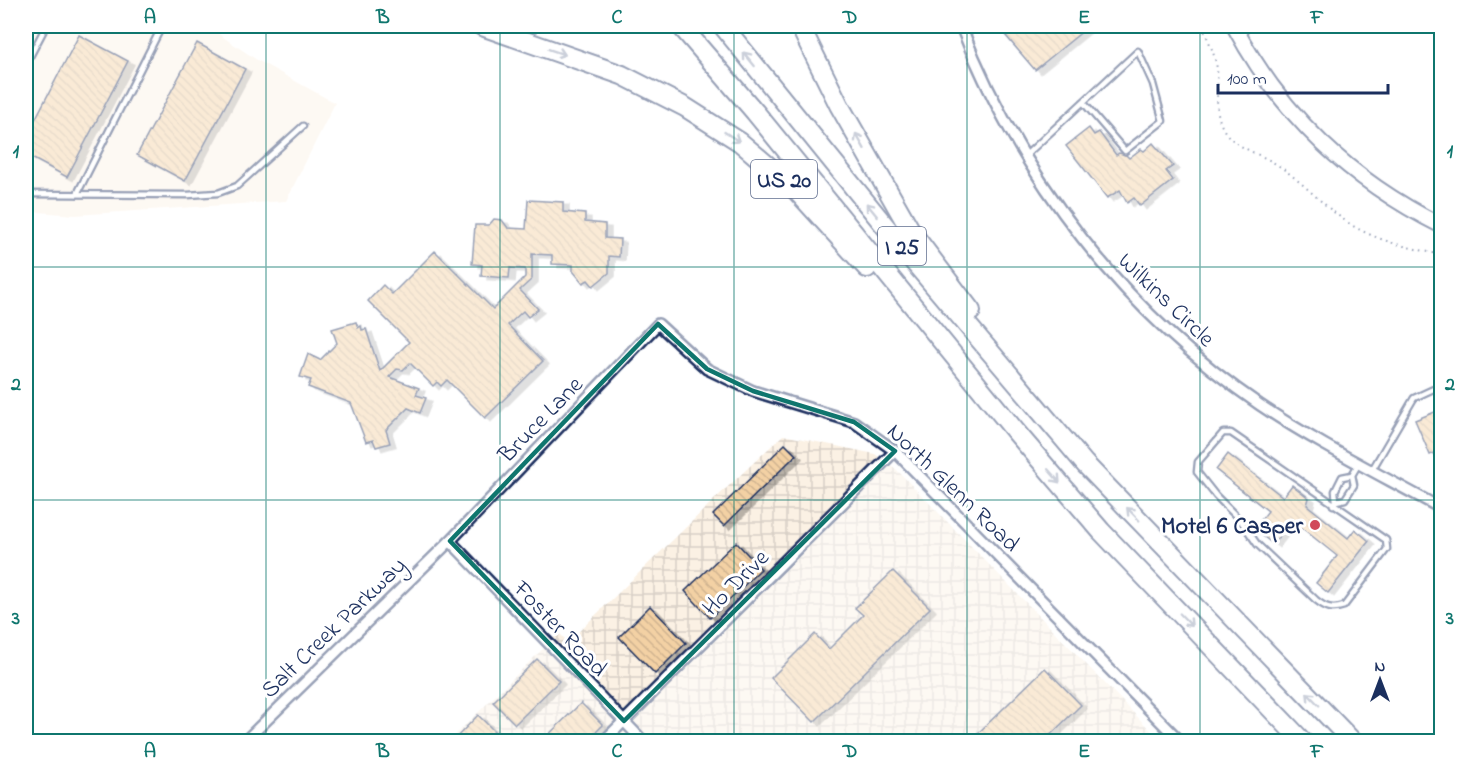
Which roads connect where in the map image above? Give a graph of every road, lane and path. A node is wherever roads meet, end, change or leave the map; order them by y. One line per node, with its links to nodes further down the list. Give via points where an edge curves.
1 (46, 26): 10 (lane)
2 (162, 26): 15 (lane)
3 (482, 26): 20 (highway, US 20, one-way to 20, via 622,75 685,107 740,142 795,189)
4 (681, 26): 20 (highway, I 25)
5 (723, 26): 23 (highway, I 25, one-way to 5)
6 (800, 26): 23 (highway, one-way to 6, via 912,233 839,105)
7 (961, 26): 13 (street, Wilkins Circle, via 997,106)
8 (1202, 26): 17 (path, via 1217,66 1220,123 1236,145 1280,166 1352,225 1407,247)
9 (1234, 26): 16 (main road, via 1258,68 1320,142 1381,192)
10 (26, 63)
11 (1083, 102): 11 (lane, via 1138,51 1153,84 1163,121 1125,151); 13 (lane)
12 (303, 126): 15 (lane, via 237,186 218,193)
13 (1025, 156): 22 (street, Wilkins Circle, via 1100,262 1168,332 1261,405)
14 (26, 194): 15 (lane)
15 (76, 194)
16 (1442, 226)
17 (1442, 255)
18 (658, 324): 21 (street, North Glenn Road, via 707,369 753,391 854,422); 28 (street, Bruce Lane)
19 (1442, 385): 24 (lane, via 1414,398)
20 (1016, 432): 34 (highway, I 25, one-way to 34, via 1101,531)
21 (895, 451): 29 (street, Ho Drive); 33 (street, North Glenn Road)
22 (1359, 463): 24 (street, Wilkins Circle); 25 (lane)
23 (1085, 464): 35 (highway, I 25, one-way to 23)
24 (1372, 470): 27 (street, Wilkins Circle)
25 (1352, 475): 26 (lane, via 1342,477); 26 (lane, via 1354,485 1345,499)
26 (1334, 503): 26 (lane, via 1231,433 1223,433 1198,462 1197,472 1257,544 1324,607 1334,609 1344,606 1388,549 1386,540)
27 (1442, 509)
28 (450, 541): 29 (street, Foster Road); 30 (street, Salt Creek Parkway)
29 (624, 721): 31 (street, Ho Drive); 32 (street, Foster Road)
30 (244, 741)
31 (603, 741)
32 (644, 741)
33 (1181, 741)
34 (1303, 741)
35 (1353, 741)

